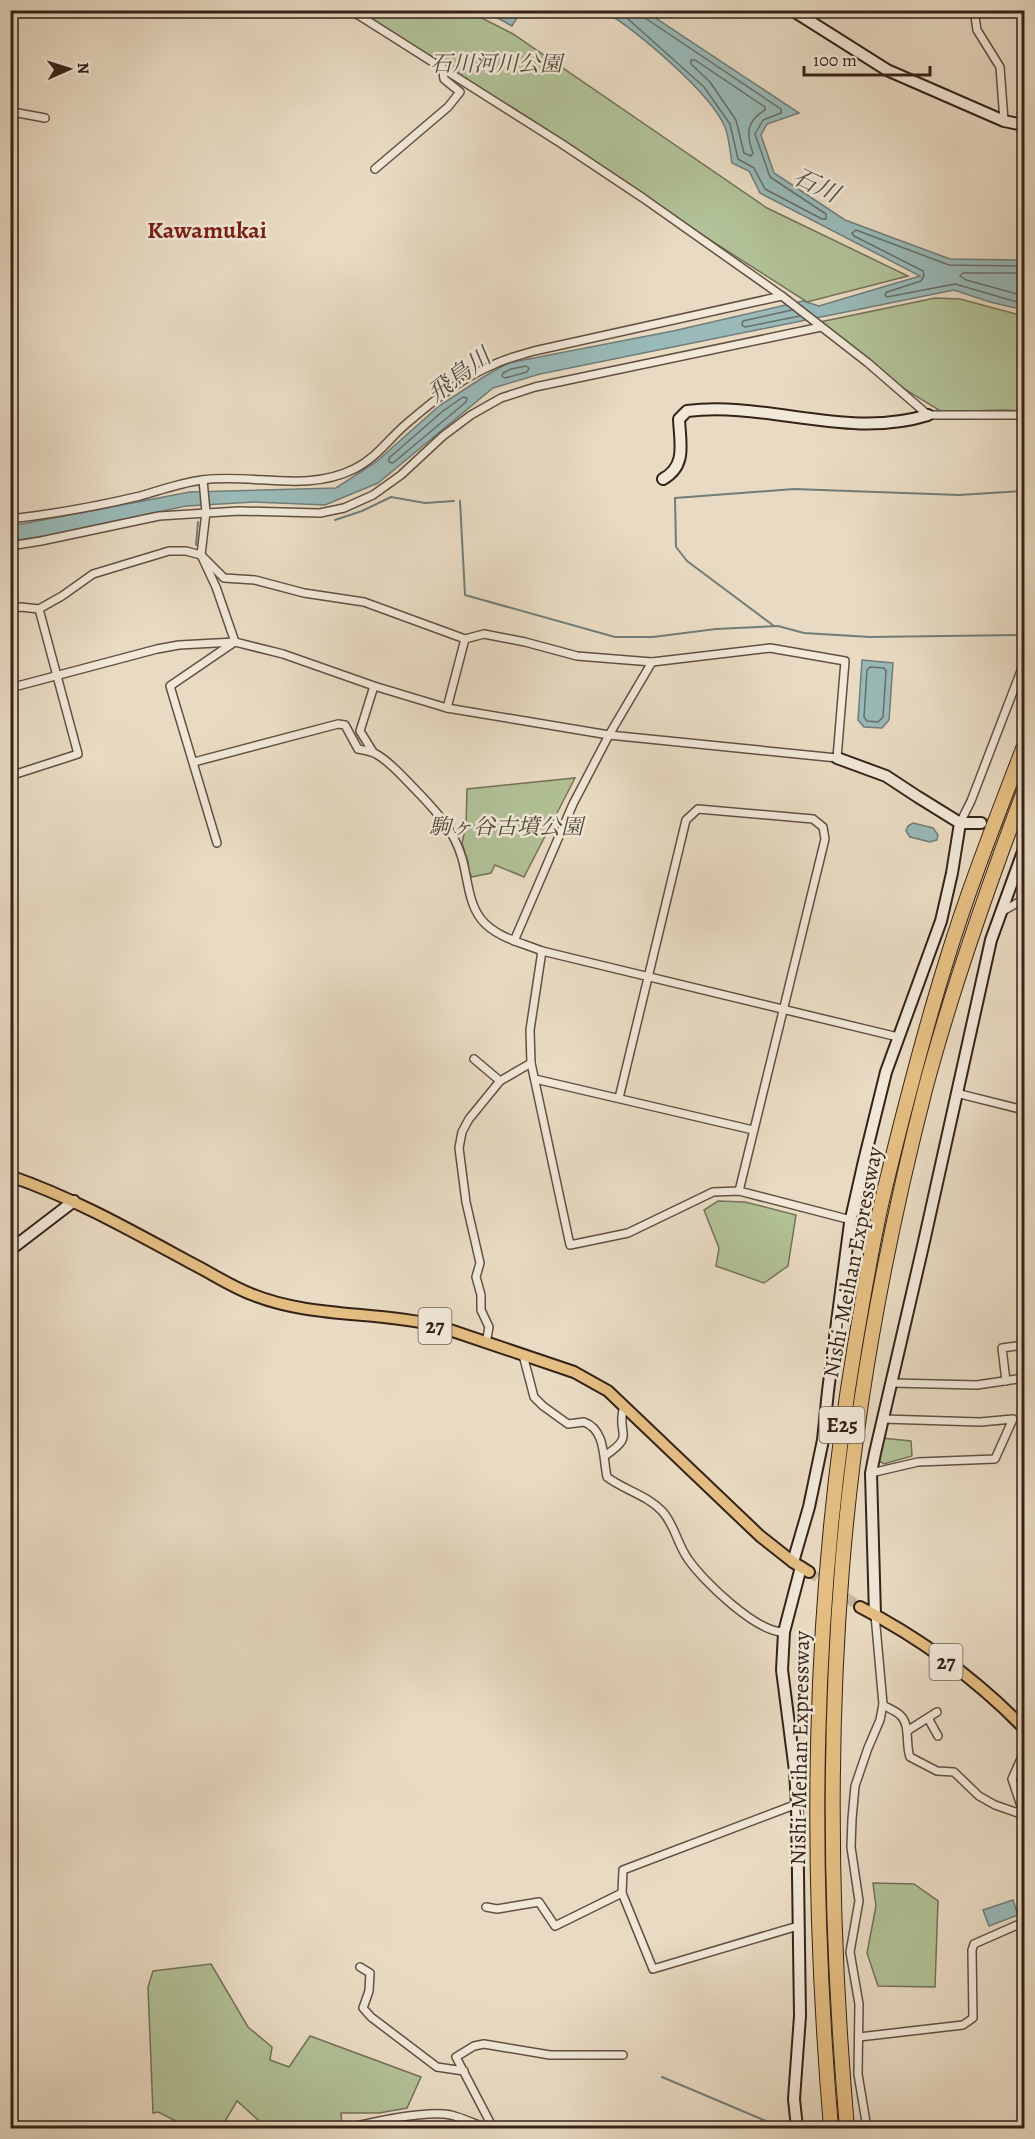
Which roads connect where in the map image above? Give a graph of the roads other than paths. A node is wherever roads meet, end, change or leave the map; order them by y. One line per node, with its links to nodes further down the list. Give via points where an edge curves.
1 (347, 10): 4 (street)
2 (792, 10): 7 (street, via 887,70)
3 (974, 10): 7 (street, via 976,30 1000,67)
4 (442, 67): 9 (street, via 444,79 460,92 455,100); 10 (street, via 625,186)
5 (10, 110): 6 (street)
6 (45, 118)
7 (1004, 121): 8 (street)
8 (1024, 125)
9 (375, 169)
10 (782, 296): 11 (street); 15 (street, via 534,351 495,364 441,395 372,458 328,480)
11 (821, 327): 12 (street); 16 (street, via 535,387 501,398 442,436 373,495 344,508 320,513)
12 (928, 415): 13 (street); 14 (street, via 913,420 850,424 740,411 687,411 679,419 679,465)
13 (1024, 415)
14 (663, 479)
15 (204, 481): 16 (street); 17 (street)
16 (206, 509): 18 (street); 19 (street)
17 (10, 519)
18 (10, 546)
19 (201, 555): 21 (street, via 169,551 93,574); 22 (street, via 224,578 255,580 304,593 364,602); 23 (street)
20 (10, 609): 21 (street)
21 (39, 609): 26 (street)
22 (465, 639): 24 (street, via 484,634 577,656); 29 (street)
23 (235, 642): 26 (street, via 157,649); 27 (street, via 283,654); 34 (street, via 170,686)
24 (652, 662): 30 (street); 33 (street, via 770,648 845,661)
25 (1024, 663): 37 (street)
26 (57, 676): 28 (street); 35 (street, via 78,754)
27 (374, 686): 29 (street); 32 (street, via 360,731)
28 (10, 688)
29 (447, 708): 30 (street)
30 (609, 735): 33 (street); 43 (street, via 554,846)
31 (1024, 746): 98 (highway, Nishi-Meihan Expressway / E25, via 946,960 915,1071 869,1262 843,1418 825,1584 817,1742 816,1842)
32 (373, 752): 34 (street, via 358,749 345,725 338,724); 43 (street, via 440,814 453,835 474,906 482,920)
33 (837, 758): 37 (street, via 886,776)
34 (194, 762): 39 (street)
35 (10, 776)
36 (1024, 791): 99 (highway, Nishi-Meihan Expressway / E25, via 972,932 926,1089 885,1263 860,1414 842,1564 833,1738 835,1934)
37 (960, 823): 38 (street); 47 (street, via 941,921)
38 (981, 823)
39 (217, 843)
40 (1024, 849): 42 (street)
41 (1024, 899): 42 (street)
42 (1000, 912): 52 (street)
43 (514, 941): 44 (street)
44 (542, 951): 45 (street); 49 (street, via 530,1030)
45 (649, 976): 46 (street); 46 (street, via 686,820 698,809 813,819 823,827 825,839); 53 (street)
46 (783, 1009): 47 (street); 55 (street)
47 (898, 1037): 59 (street, via 876,1107)
48 (474, 1059): 51 (street)
49 (531, 1063): 50 (street); 51 (street)
50 (535, 1079): 53 (street); 57 (street, via 570,1245 628,1233 713,1192)
51 (500, 1081): 61 (street, via 469,1119 459,1148 480,1263 476,1277 481,1310 489,1327)
52 (956, 1093): 54 (street); 66 (street)
53 (619, 1098): 55 (street)
54 (1024, 1110)
55 (753, 1130): 57 (street)
56 (10, 1176): 58 (main road, 27)
57 (739, 1191): 59 (street)
58 (74, 1201): 60 (street); 61 (main road, 27, via 251,1294 285,1305 435,1325)
59 (851, 1220): 71 (street, via 823,1440)
60 (10, 1250)
61 (486, 1343): 63 (main road, 27)
62 (1024, 1345): 65 (street, via 1002,1348)
63 (522, 1355): 67 (main road, 27, via 598,1384); 69 (street, via 534,1397 568,1424 589,1424)
64 (1024, 1378): 65 (street)
65 (1006, 1381): 66 (street, via 977,1385)
66 (891, 1383): 68 (street)
67 (624, 1406): 69 (street, via 624,1438); 71 (main road, 27, via 760,1536)
68 (883, 1419): 70 (street); 70 (street, via 1013,1419 995,1459 918,1462)
69 (606, 1455): 74 (street, via 607,1477 662,1511 687,1558 722,1596 771,1629)
70 (871, 1473): 73 (street)
71 (801, 1567): 74 (street)
72 (860, 1607): 73 (main road, 27)
73 (875, 1615): 75 (street); 78 (main road, 27, via 965,1674)
74 (784, 1632): 82 (street, via 782,1670)
75 (883, 1705): 79 (street, via 901,1715); 91 (street, via 855,1786 852,1819 851,1847 858,1901 850,1952 859,2004)
76 (937, 1712): 77 (street)
77 (928, 1718): 79 (street); 80 (street)
78 (1024, 1728)
79 (907, 1731): 83 (street, via 910,1757 937,1771 954,1772 979,1796)
80 (938, 1736)
81 (1024, 1752): 83 (street, via 1012,1779)
82 (797, 1804): 84 (street, via 623,1870); 89 (street)
83 (1024, 1815)
84 (622, 1893): 87 (street, via 555,1926 538,1902 497,1909); 89 (street, via 653,1969)
85 (1024, 1894): 86 (street)
86 (1024, 1900)
87 (486, 1907)
88 (1024, 1922): 91 (street, via 974,1944 973,2018 963,2025)
89 (798, 1926): 97 (street, via 800,2016 794,2099)
90 (360, 1966): 93 (street, via 370,1973 363,2008 371,2017 437,2067)
91 (859, 2037): 100 (street, via 858,2074)
92 (623, 2055): 93 (street, via 550,2055 484,2044 456,2057)
93 (464, 2071): 96 (street)
94 (348, 2128): 95 (street, via 432,2114 451,2115)
95 (487, 2128)
96 (493, 2128)
97 (797, 2128)
98 (831, 2128)
99 (847, 2128)
100 (867, 2128)

